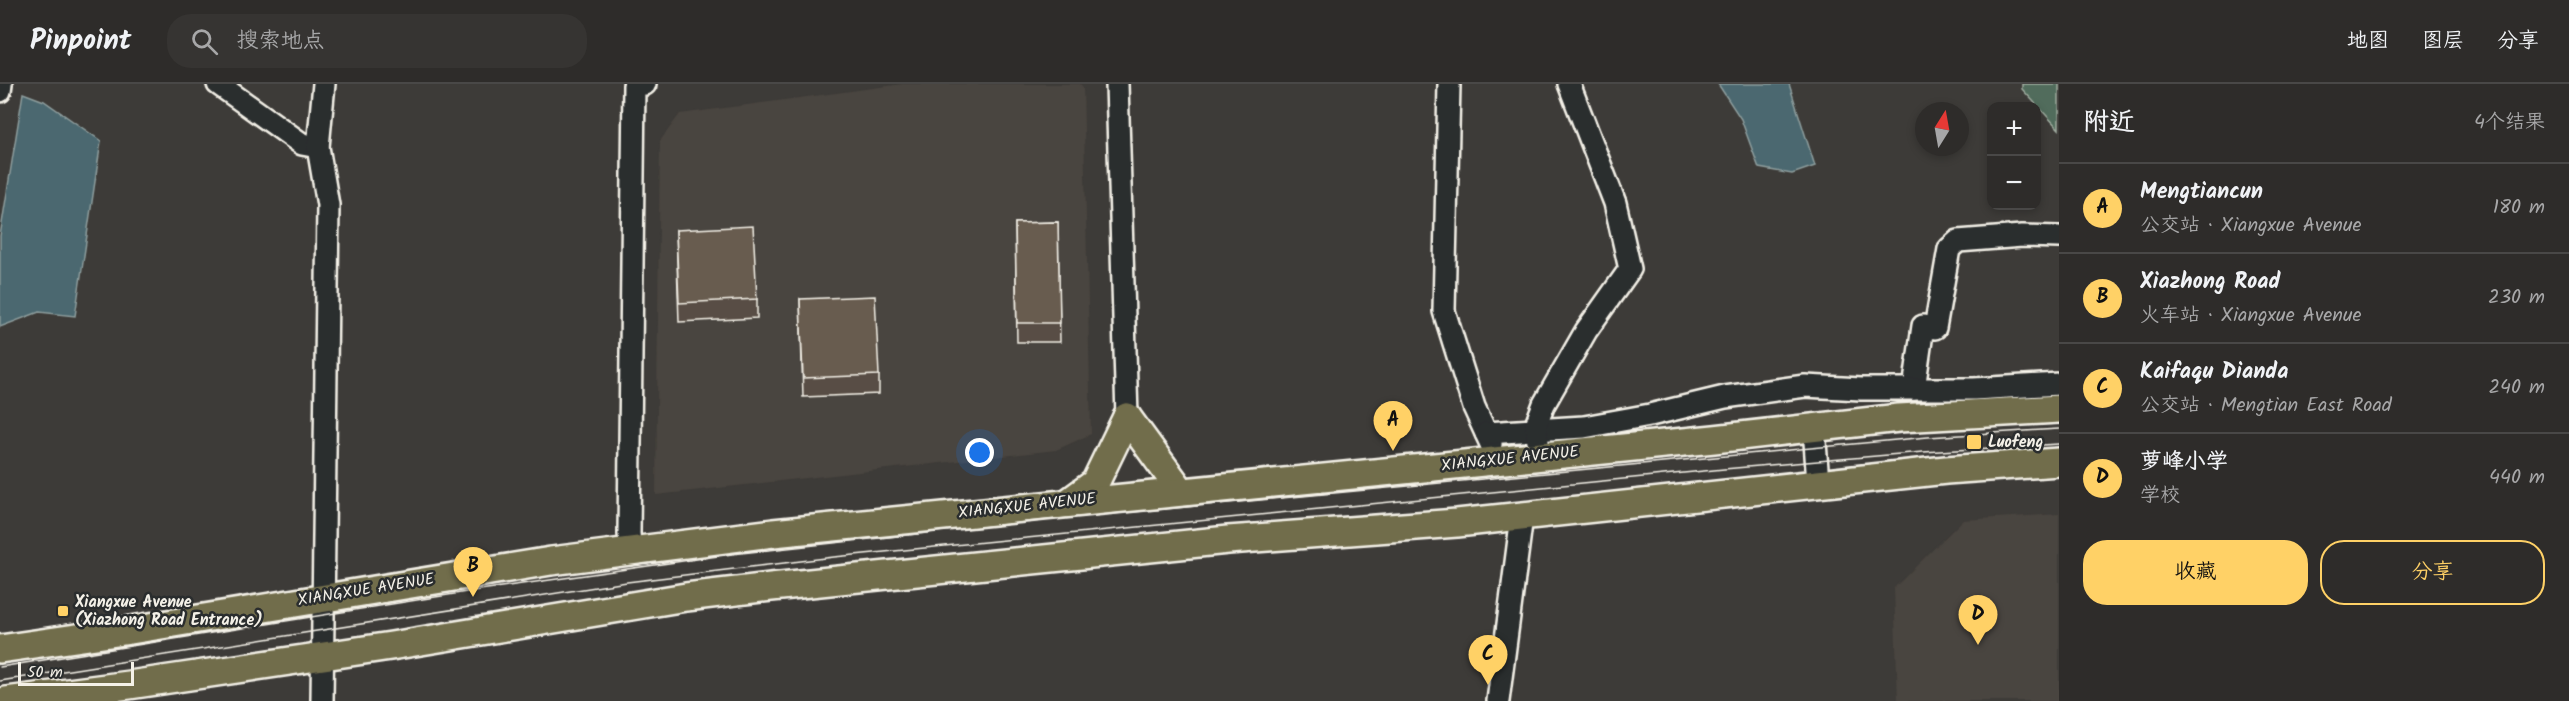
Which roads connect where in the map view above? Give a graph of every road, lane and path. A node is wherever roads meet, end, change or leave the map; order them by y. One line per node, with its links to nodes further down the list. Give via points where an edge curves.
1 (1, 84): 8 (street)
2 (218, 84): 9 (street, via 302,144)
3 (324, 84): 9 (street)
4 (645, 84): 24 (street, via 634,85)
5 (1117, 84): 14 (street)
6 (1449, 84): 16 (street, via 1444,311)
7 (1569, 84): 17 (street, via 1615,203 1630,269 1586,331 1544,404 1536,425)
8 (0, 91)
9 (318, 147): 25 (street, via 328,205)
10 (2059, 237): 12 (street, via 1958,241 1950,249 1935,327 1923,326)
11 (2059, 384): 12 (street)
12 (1914, 389): 17 (street, via 1805,386 1725,397 1584,427)
13 (2059, 408): 15 (main road, XIANGXUE AVENUE, via 1899,418)
14 (1127, 417): 21 (main road); 22 (main road, via 1095,483)
15 (1814, 428): 17 (main road, XIANGXUE AVENUE); 20 (street)
16 (1486, 433): 17 (street); 18 (street)
17 (1539, 443): 18 (main road, XIANGXUE AVENUE)
18 (1498, 460): 21 (main road, XIANGXUE AVENUE)
19 (2059, 462): 20 (main road)
20 (1818, 483): 23 (main road)
21 (1181, 491): 22 (main road, XIANGXUE AVENUE)
22 (1070, 502): 24 (main road, XIANGXUE AVENUE)
23 (1522, 516): 27 (main road, via 1228,540 804,583 686,597); 30 (street)
24 (631, 550): 25 (main road, XIANGXUE AVENUE)
25 (322, 597): 26 (main road, XIANGXUE AVENUE); 27 (street)
26 (0, 649)
27 (322, 654): 28 (main road); 29 (street)
28 (6, 701)
29 (322, 701)
30 (1498, 701)

